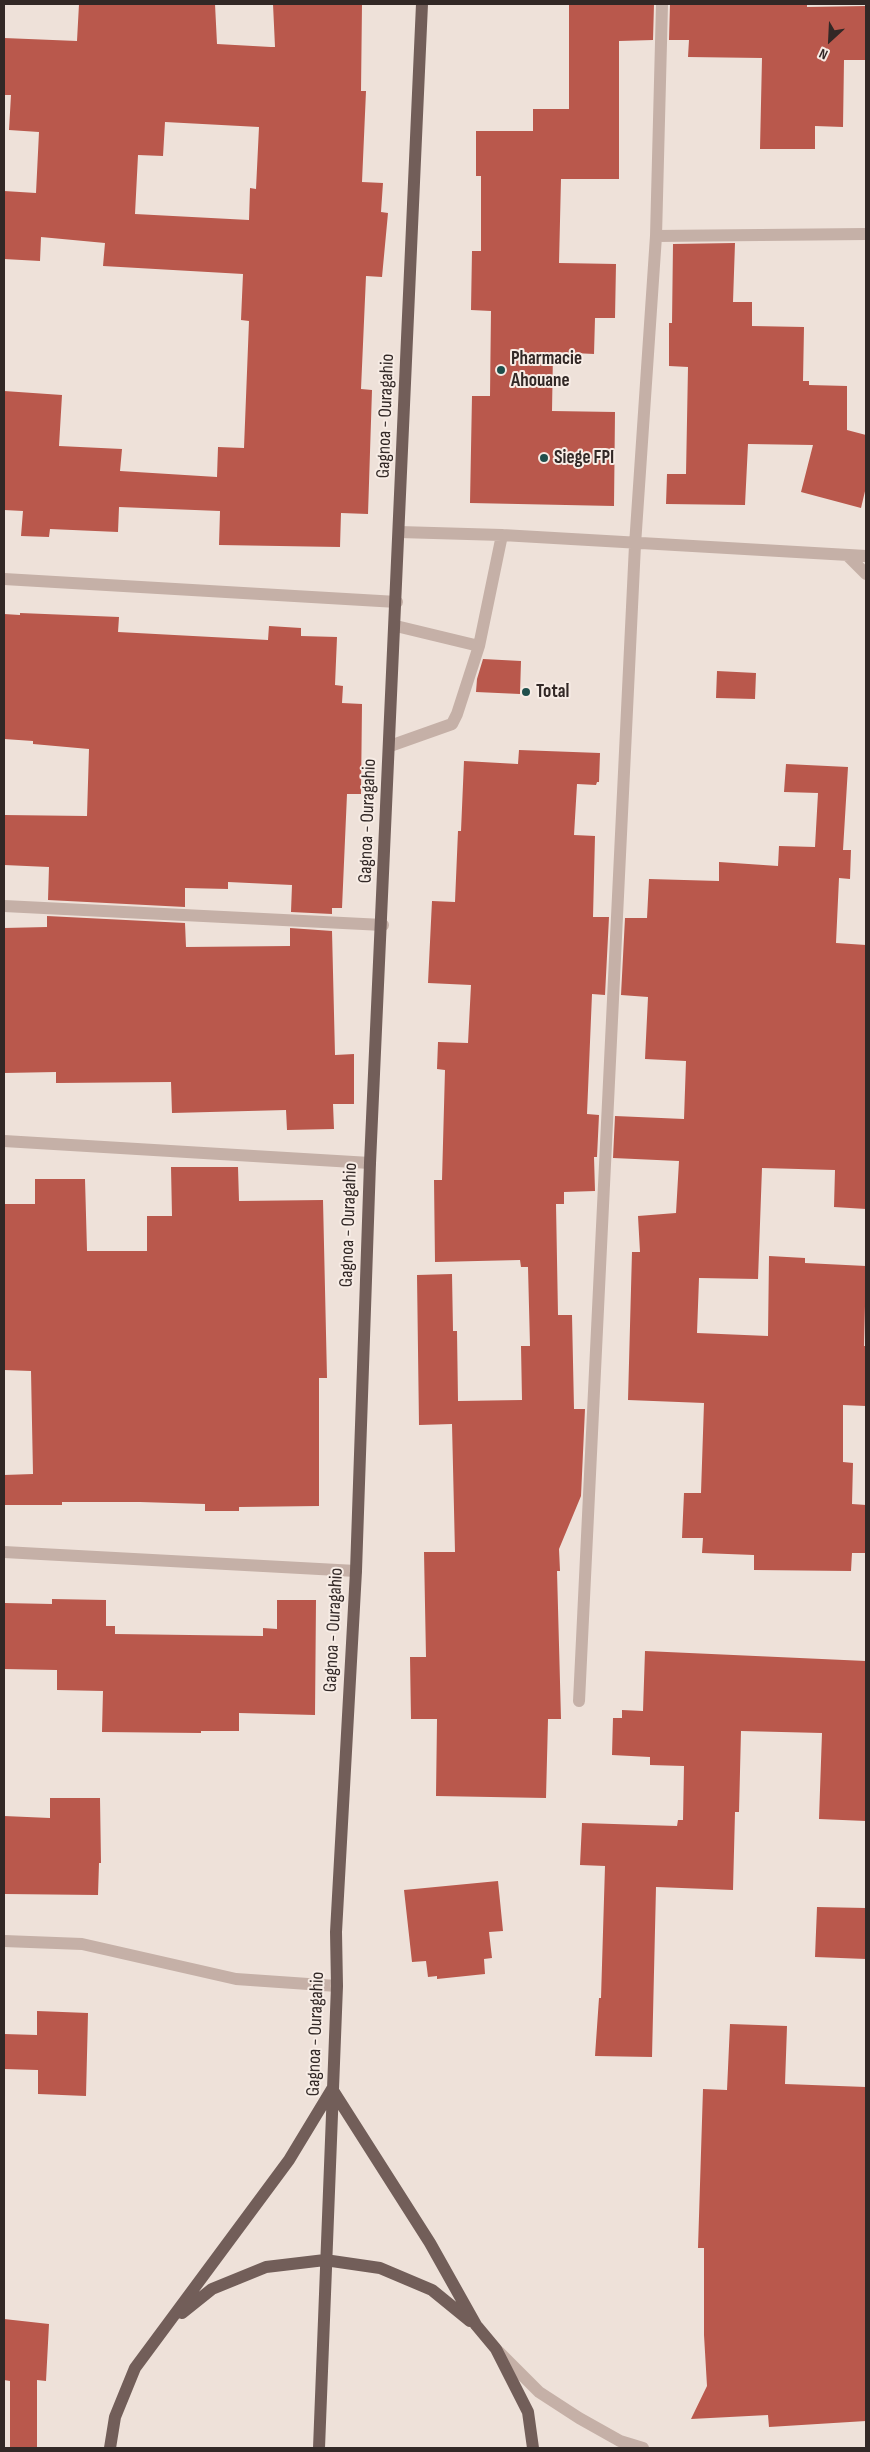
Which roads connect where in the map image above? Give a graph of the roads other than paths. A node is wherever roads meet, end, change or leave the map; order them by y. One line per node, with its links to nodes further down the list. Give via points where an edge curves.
1 (422, 4): 5 (main road, Gagnoa - Ouragahio)
2 (662, 4): 4 (street)
3 (866, 234): 4 (street)
4 (656, 236): 7 (street)
5 (399, 532): 6 (street); 12 (main road, Gagnoa - Ouragahio)
6 (502, 535): 7 (street); 14 (street)
7 (635, 544): 8 (street); 22 (street)
8 (847, 555): 9 (street); 10 (street)
9 (866, 556)
10 (866, 574)
11 (4, 579): 12 (street)
12 (396, 602): 13 (main road, Gagnoa - Ouragahio)
13 (396, 626): 14 (street); 15 (main road, Gagnoa - Ouragahio)
14 (478, 646): 15 (street, via 452,724)
15 (390, 746): 17 (main road, Gagnoa - Ouragahio)
16 (4, 906): 17 (street)
17 (383, 925): 19 (main road, Gagnoa - Ouragahio)
18 (4, 1141): 19 (street)
19 (370, 1163): 21 (main road, Gagnoa - Ouragahio)
20 (4, 1552): 21 (street)
21 (356, 1571): 24 (main road, Gagnoa - Ouragahio, via 336,1932)
22 (579, 1701)
23 (4, 1940): 24 (street, via 82,1944 236,1978)
24 (337, 1986): 25 (main road, Gagnoa - Ouragahio)
25 (332, 2089): 26 (main road, Gagnoa - Ouragahio); 27 (main road, via 430,2242); 28 (main road, via 289,2160)
26 (325, 2260): 27 (main road, via 380,2268 432,2290); 28 (main road, via 266,2267 212,2289); 31 (main road, Gagnoa - Ouragahio)
27 (476, 2325): 29 (main road)
28 (166, 2326): 30 (main road, via 135,2368 114,2417)
29 (496, 2349): 32 (main road, via 528,2412); 33 (street, via 547,2397 620,2441)
30 (110, 2448)
31 (319, 2448)
32 (533, 2448)
33 (643, 2448)

